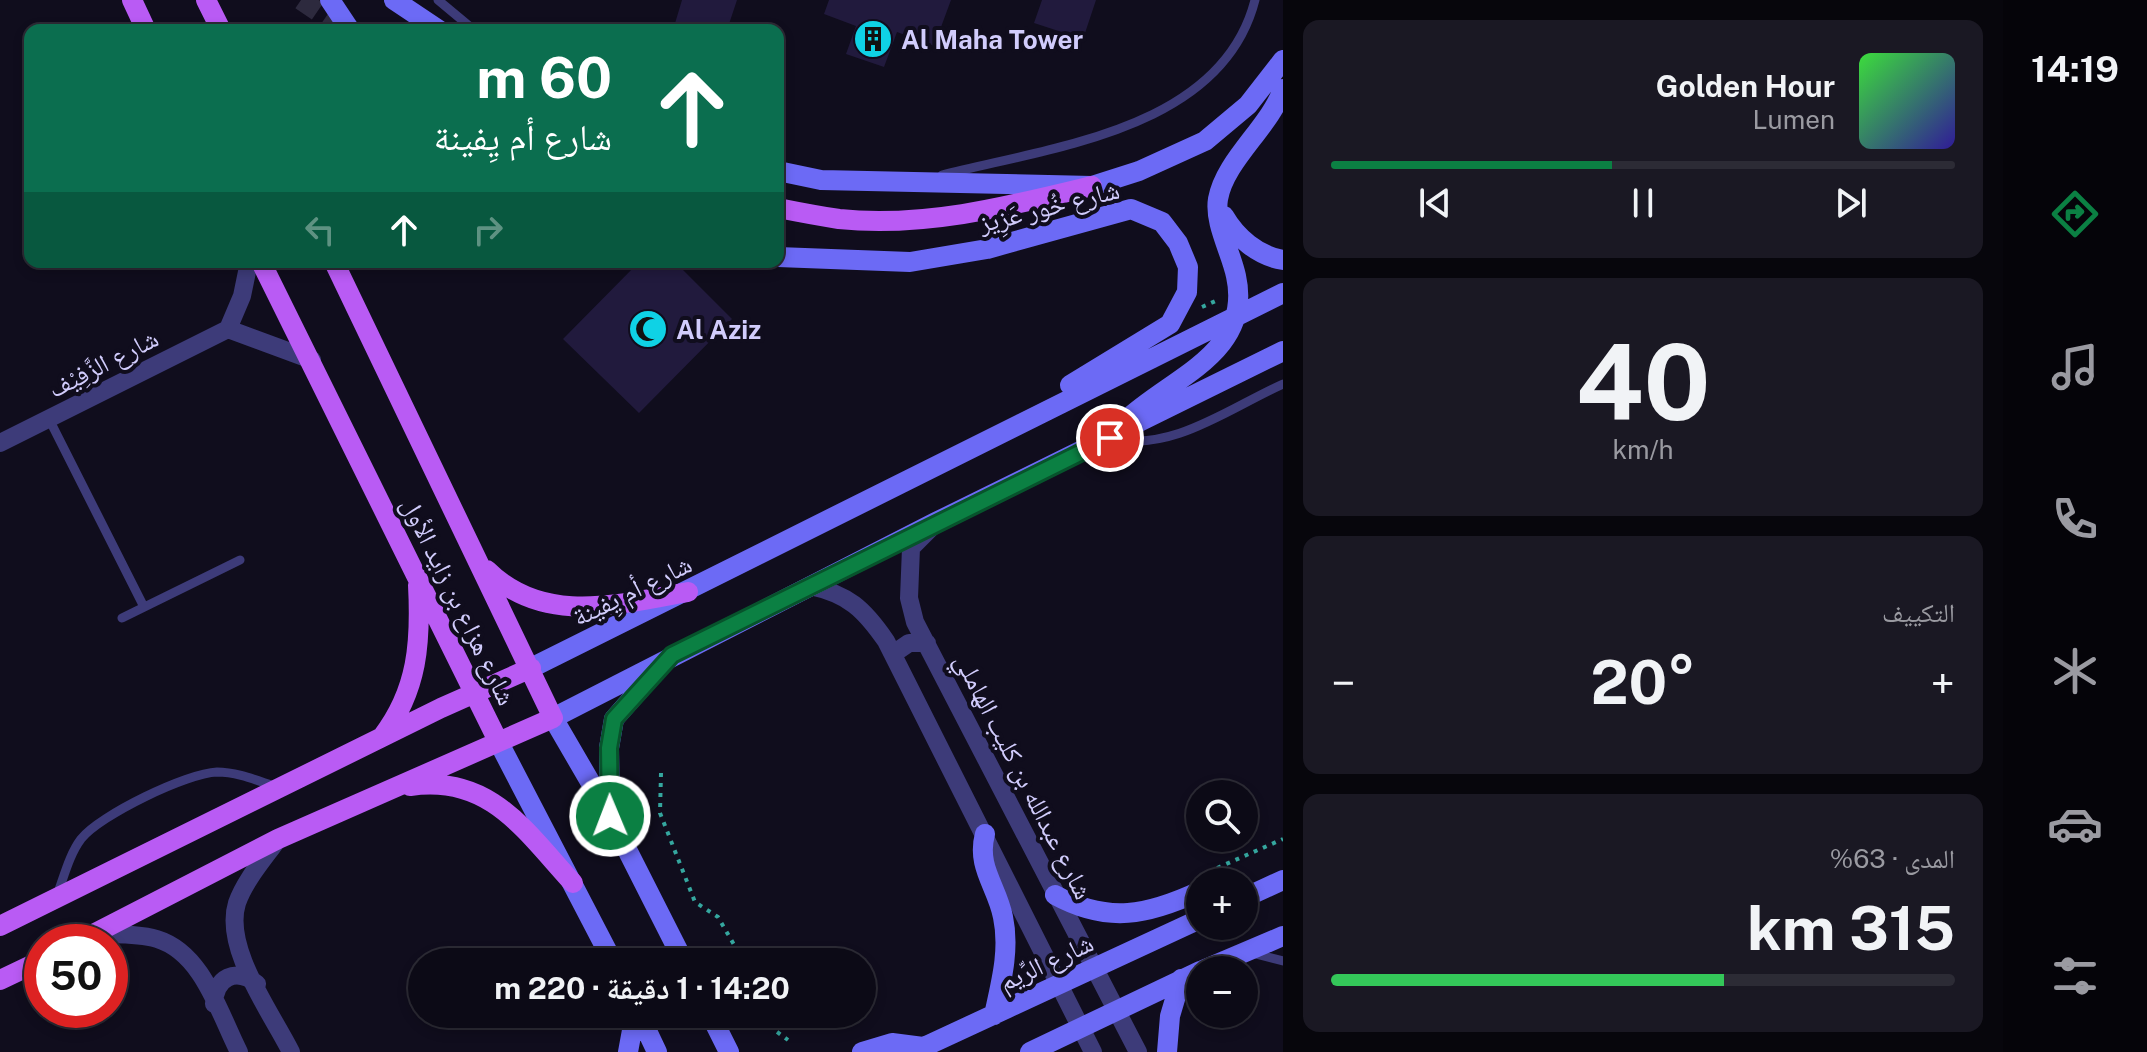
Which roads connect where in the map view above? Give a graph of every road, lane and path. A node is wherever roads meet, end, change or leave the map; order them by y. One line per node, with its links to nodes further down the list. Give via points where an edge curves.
1 (114, 0): 7 (main road)
2 (206, 0): 8 (main road)
3 (330, 0): 9 (main road)
4 (394, 0): 10 (main road)
5 (438, 0): 11 (lane)
6 (1255, 0): 15 (lane, via 1250,21 1224,62 1179,104 1119,129)
7 (139, 15)
8 (218, 24)
9 (346, 24)
10 (430, 24)
11 (467, 24)
12 (1283, 60): 16 (main road, via 1248,105 1205,141)
13 (1283, 89): 17 (main road, via 1271,116 1223,183)
14 (784, 172): 15 (main road, via 821,180)
15 (911, 183): 16 (main road)
16 (1092, 186): 18 (main road, via 1000,208 914,219 841,219)
17 (1217, 202): 20 (main road, via 1239,236); 25 (main road, via 1236,274)
18 (784, 209)
19 (784, 257): 33 (main road, شارع خُور عَزِيز, via 910,262 987,249 1131,209 1162,222 1188,267 1187,292 1170,324)
20 (1283, 260)
21 (248, 268): 26 (street)
22 (264, 268): 28 (main road, شارع هزاع بن زايد الأول)
23 (337, 268): 36 (main road, شارع هزاع بن زايد الأول)
24 (1283, 293): 25 (main road, شارع أم يِفينة)
25 (1238, 315): 31 (main road, via 1217,351 1139,408); 33 (main road, شارع أم يِفينة)
26 (228, 329): 28 (street); 30 (street, شارع الزَّفِيْف)
27 (1283, 351): 31 (main road)
28 (312, 360): 37 (main road, شارع هزاع بن زايد الأول)
29 (1283, 384): 31 (lane, via 1171,438 1139,443)
30 (49, 419): 32 (street, شارع الزَّفِيْف); 40 (lane)
31 (1110, 438): 34 (main road)
32 (0, 443)
33 (959, 452): 39 (main road, شارع أم يِفينة)
34 (936, 522): 38 (main road); 42 (street, شارع عبدالله بن كليب الهاملي, via 911,548 909,598)
35 (240, 560): 40 (lane)
36 (481, 564): 39 (main road, via 522,595 555,606 586,608); 45 (main road, شارع هزاع بن زايد الأول)
37 (418, 577): 46 (main road, شارع هزاع بن زايد الأول); 48 (main road, via 420,629 414,676)
38 (810, 586): 43 (street, via 837,591 858,607); 44 (main road)
39 (688, 592): 45 (main road, شارع أم يِفينة)
40 (144, 607): 41 (lane)
41 (122, 618)
42 (927, 643): 43 (street, via 909,643); 59 (street, شارع عبدالله بن كليب الهاملي)
43 (893, 654): 54 (street)
44 (672, 655): 47 (main road); 53 (main road, via 614,719)
45 (531, 668): 46 (main road, شارع أم يِفينة); 47 (main road, شارع هزاع بن زايد الأول)
46 (474, 692): 48 (main road, شارع أم يِفينة); 49 (main road, شارع هزاع بن زايد الأول)
47 (553, 718): 49 (main road); 53 (main road, شارع هزاع بن زايد الأول)
48 (380, 740): 51 (main road, شارع أم يِفينة)
49 (498, 741): 52 (main road); 57 (main road, شارع هزاع بن زايد الأول)
50 (661, 773): 69 (path, via 660,813 695,902 718,917)
51 (280, 788): 61 (main road, شارع أم يِفينة); 61 (lane, via 230,773 204,773 111,816 91,828 77,846)
52 (386, 790): 55 (main road); 57 (main road, via 433,783 479,793 512,818)
53 (610, 816): 68 (main road, شارع هزاع بن زايد الأول)
54 (985, 834): 77 (street); 82 (main road, via 983,867 1005,930)
55 (278, 839): 62 (main road); 78 (street, via 246,884 234,921 241,958)
56 (1283, 880): 58 (main road)
57 (573, 883): 67 (main road, شارع هزاع بن زايد الأول)
58 (1258, 885)
59 (1055, 895): 60 (main road, via 1088,909 1139,913); 73 (street, شارع عبدالله بن كليب الهاملي)
60 (1186, 897)
61 (55, 899): 63 (main road, شارع أم يِفينة)
62 (113, 924)
63 (0, 926)
64 (1186, 926): 73 (main road, شارع الرِّيم)
65 (128, 935): 80 (street, via 157,939 178,949 200,974)
66 (1283, 936): 70 (main road)
67 (606, 948)
68 (677, 948)
69 (736, 948)
70 (1248, 952): 71 (main road); 72 (lane)
71 (1238, 956)
72 (1283, 961)
73 (1095, 968): 77 (main road, شارع الرِّيم); 81 (street, شارع عبدالله بن كليب الهاملي)
74 (24, 969): 76 (main road)
75 (1186, 977): 81 (main road)
76 (0, 980)
77 (1061, 983): 82 (main road, شارع الرِّيم); 83 (street)
78 (257, 984): 80 (street, via 246,976 222,980); 91 (street)
79 (1186, 988): 99 (main road, via 1170,1016)
80 (214, 1004): 90 (street)
81 (1117, 1010): 83 (main road); 98 (street, شارع عبدالله بن كليب الهاملي)
82 (994, 1015): 89 (main road, شارع الرِّيم)
83 (1082, 1027): 96 (main road); 97 (street)
84 (634, 1028): 92 (main road)
85 (644, 1028): 93 (main road)
86 (772, 1028): 87 (path)
87 (788, 1040)
88 (725, 1044): 94 (main road)
89 (918, 1050): 95 (main road, via 892,1043)
90 (239, 1052)
91 (291, 1052)
92 (628, 1052)
93 (657, 1052)
94 (740, 1052)
95 (862, 1052)
96 (1030, 1052)
97 (1093, 1052)
98 (1138, 1052)
99 (1167, 1052)

